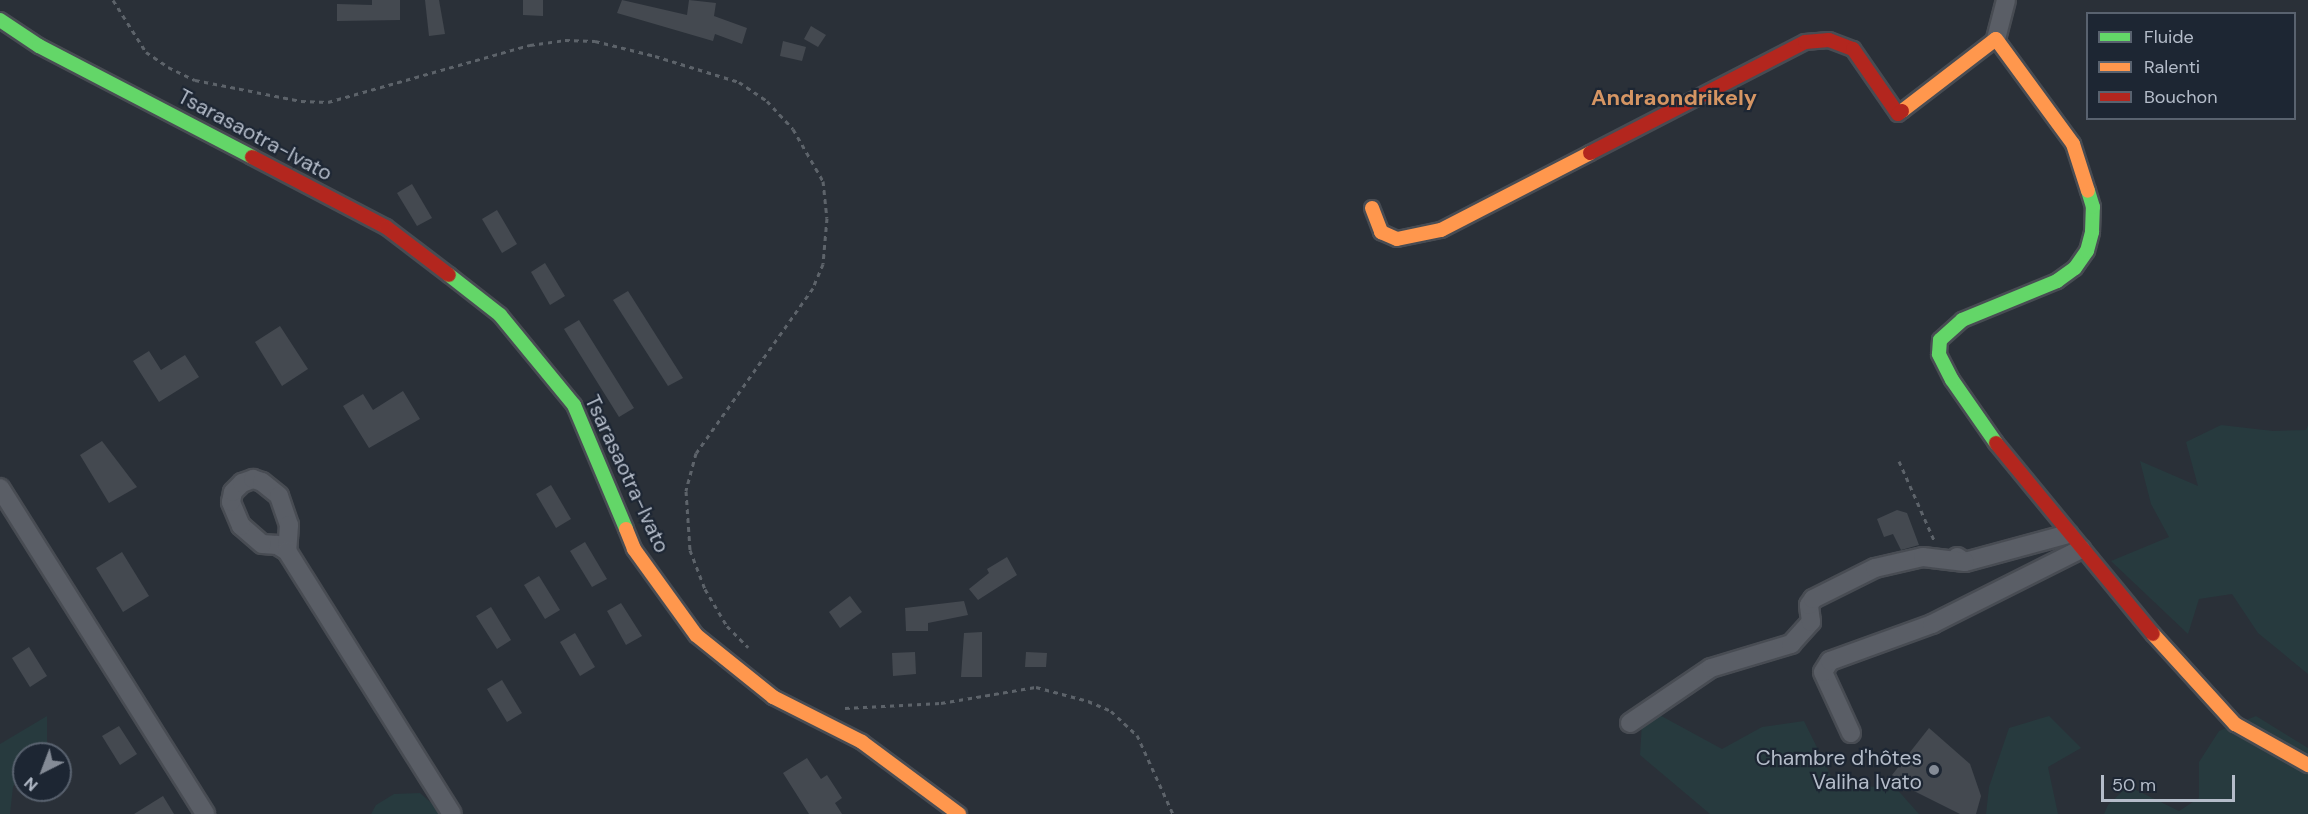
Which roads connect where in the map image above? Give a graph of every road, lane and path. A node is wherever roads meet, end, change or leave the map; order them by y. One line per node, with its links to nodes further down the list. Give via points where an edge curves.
1 (113, 0): 12 (path, via 146,52 168,67 195,80 301,101 328,102 530,45 565,40 595,42 655,56 739,82 767,101 793,129 823,181 827,218 823,264 813,288 696,453 686,490 690,550 705,589 727,626)
2 (2006, 0): 4 (street, via 2001,10 2004,20)
3 (0, 20): 19 (street, Tsarasaotra-Ivato, via 39,46 386,227 500,315 574,405 634,549 696,635 773,697 862,742)
4 (1995, 39): 5 (street, via 1898,114 1853,49 1829,40 1805,42 1441,230 1397,239 1381,232); 8 (street, via 2073,144 2093,207 2092,232 2087,251 2075,268 2057,280 1962,320 1940,340 1940,354 1989,435)
5 (1372, 208)
6 (1899, 461): 11 (path, via 1935,543)
7 (0, 489): 17 (street)
8 (2068, 534): 9 (street); 11 (street)
9 (2081, 549): 15 (street, via 1932,624 1830,661 1823,672); 16 (street, via 2201,691 2235,724)
10 (287, 551): 18 (street)
11 (1961, 560): 14 (street, via 1923,557 1875,568 1813,599 1809,605 1811,622 1791,644 1711,668)
12 (755, 654)
13 (837, 709): 20 (path, via 941,703 1036,687 1088,701 1111,711 1137,735)
14 (1629, 723)
15 (1851, 734)
16 (2308, 765)
17 (205, 814)
18 (452, 814)
19 (959, 814)
20 (1173, 814)

